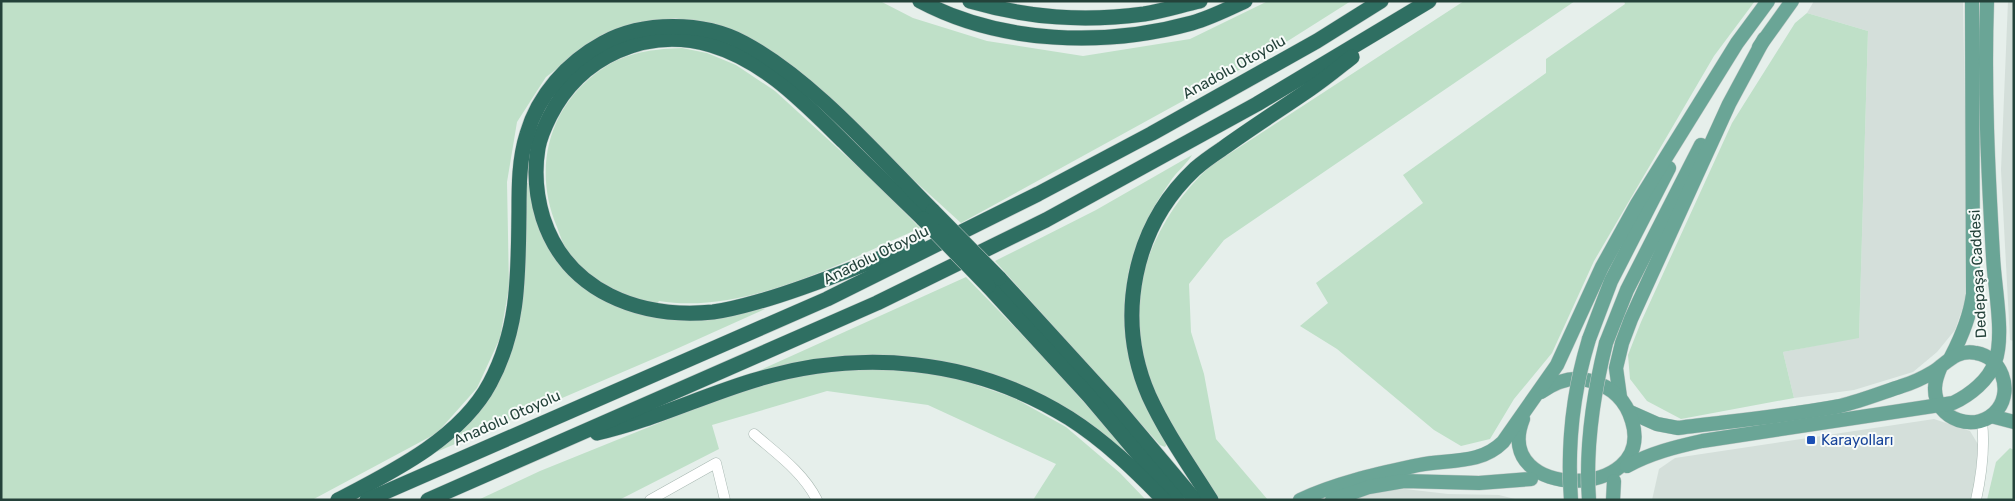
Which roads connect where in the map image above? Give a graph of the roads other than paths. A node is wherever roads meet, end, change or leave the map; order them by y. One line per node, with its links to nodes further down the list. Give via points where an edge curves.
1 (920, 1): 4 (highway, via 962,20 1033,35 1070,38 1120,37 1158,31 1194,23)
2 (970, 1): 3 (highway, via 1040,17 1080,19 1146,14)
3 (1200, 1)
4 (1245, 1)
5 (1381, 1): 15 (highway, Anadolu Otoyolu, via 1317,41 1151,134)
6 (1429, 1): 11 (highway)
7 (1768, 1): 13 (main road)
8 (1792, 1): 12 (main road)
9 (1972, 1): 17 (main road, Dedepaşa Caddesi, via 1973,294 1966,325)
10 (1987, 1): 18 (main road, Dedepaşa Caddesi, via 1985,63)
11 (1401, 19): 28 (highway, via 1046,220 877,303 720,374); 41 (highway, via 1311,88 1195,169 1172,194 1144,246 1132,299 1136,357 1162,422)
12 (1764, 39): 21 (main road, via 1729,104 1631,319 1616,368); 45 (main road, bridge, via 1727,98 1626,290 1598,375 1588,444)
13 (1719, 71): 20 (main road, via 1616,240 1568,345); 44 (main road, bridge, via 1611,282 1589,338 1574,400 1570,442)
14 (928, 215): 15 (highway, via 797,96 763,70 710,45 682,40 654,40 613,52 591,66 563,94 545,126 538,147 536,190 541,211 548,232 567,264 593,287 643,308 668,312 713,312 776,297); 16 (highway, bridge); 32 (highway, via 844,122 786,70 742,42 678,26 635,30 613,37 590,50 552,84 526,134 519,187 518,296 503,358 489,386 451,432 417,456)
15 (981, 222): 33 (highway, Anadolu Otoyolu, via 827,299)
16 (994, 282): 39 (highway); 40 (highway, via 1115,405)
17 (1946, 361): 18 (main road, via 1964,353 1976,353 1986,356); 22 (main road, Dedepaşa Caddesi, via 1935,380 1934,389); 24 (main road, via 1910,384 1841,405 1678,428 1657,424)
18 (1999, 369): 19 (main road); 22 (main road, Dedepaşa Caddesi, via 1965,398); 25 (main road, via 2005,388 2003,399)
19 (2014, 388)
20 (1538, 394): 21 (main road, via 1553,384 1579,379 1606,386); 23 (main road)
21 (1620, 397): 24 (main road)
22 (1940, 406): 25 (main road, via 1962,422 1972,423); 29 (main road, Dedepaşa Caddesi, via 1702,441 1671,448)
23 (1527, 408): 31 (main road, via 1519,450 1524,470); 42 (main road, via 1503,442 1481,456 1422,464 1362,478 1328,487)
24 (1630, 412): 29 (main road, via 1634,448)
25 (1986, 418): 26 (main road); 47 (street)
26 (2014, 422)
27 (754, 434): 37 (street, via 790,465 810,486)
28 (557, 442): 34 (highway); 38 (highway, via 628,426 752,381 802,368 859,362 920,364 999,384 1069,418 1110,448)
29 (1627, 466): 30 (main road)
30 (1614, 481): 31 (main road, via 1584,494); 46 (main road)
31 (1543, 487): 43 (main road, via 1404,481 1369,487)
32 (338, 500)
33 (367, 500)
34 (428, 500)
35 (650, 500): 36 (street, via 716,463)
36 (725, 500)
37 (817, 500)
38 (1164, 500)
39 (1177, 500)
40 (1195, 500)
41 (1211, 500)
42 (1300, 500)
43 (1332, 500)
44 (1571, 500)
45 (1589, 500)
46 (1612, 500)
47 (1976, 500)

